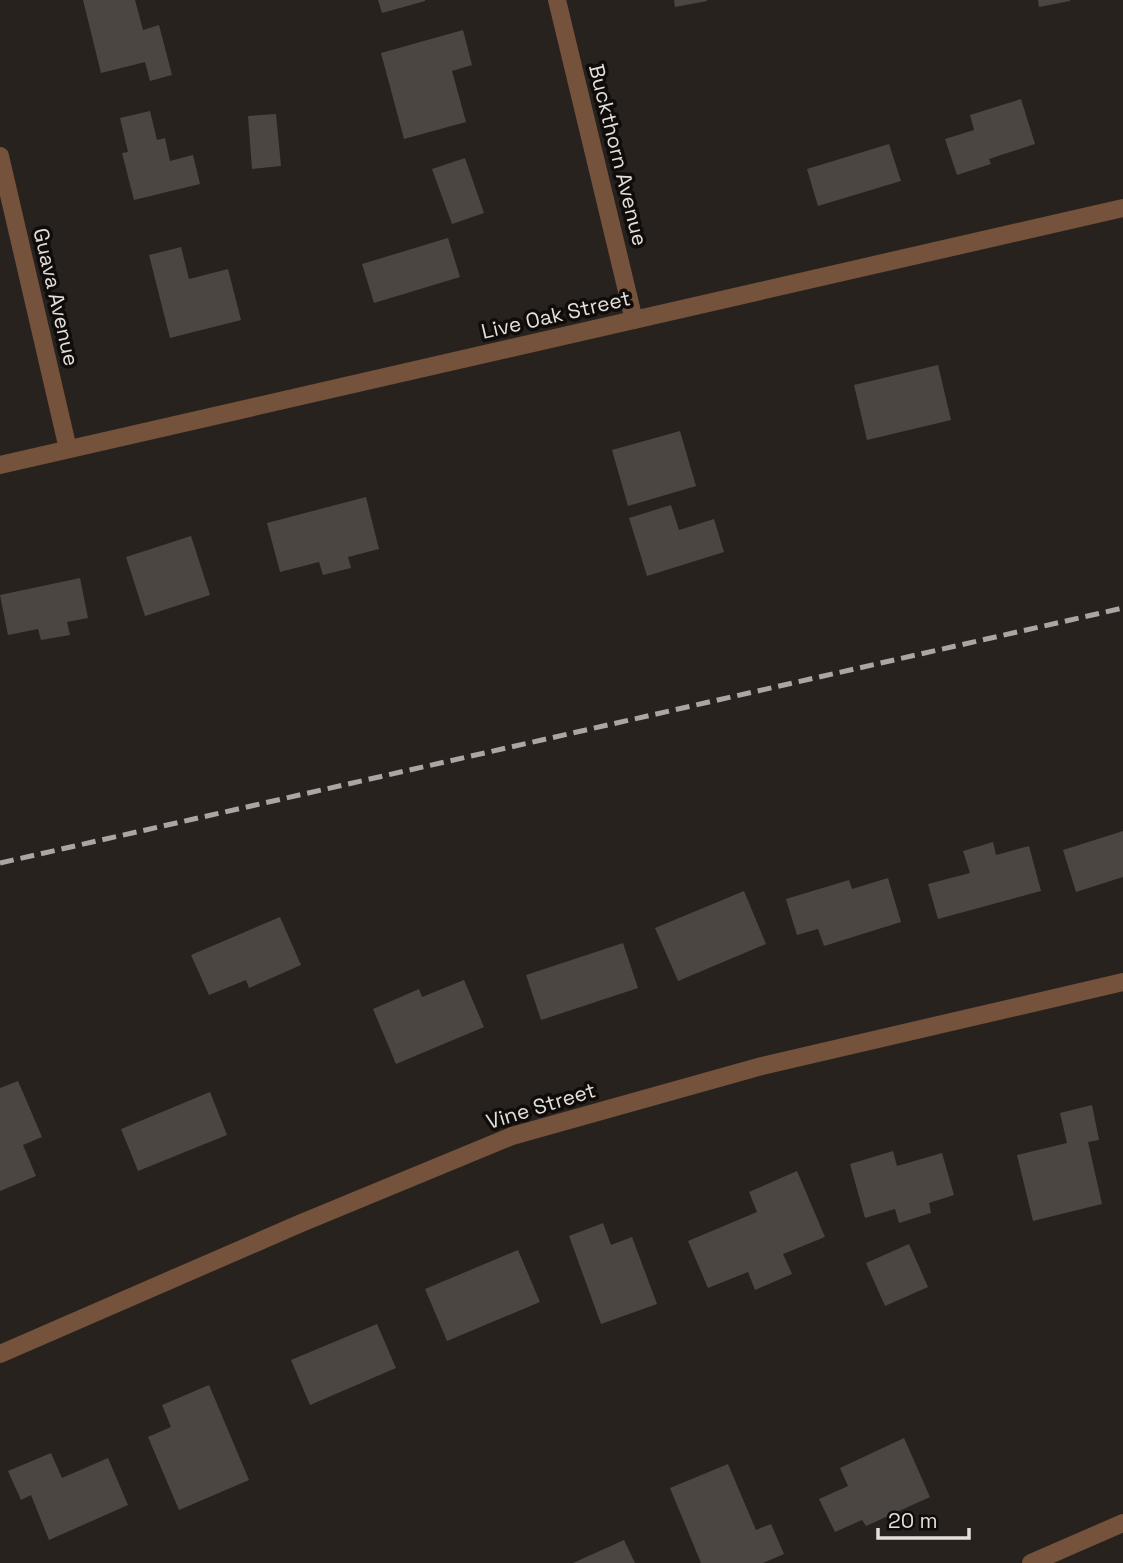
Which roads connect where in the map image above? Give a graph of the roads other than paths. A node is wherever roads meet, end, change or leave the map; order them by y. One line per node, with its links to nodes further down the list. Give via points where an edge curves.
1 (557, 0): 4 (street, Buckthorn Avenue)
2 (0, 156): 5 (street, Guava Avenue)
3 (1123, 208): 4 (street, Live Oak Street)
4 (634, 320): 5 (street, Live Oak Street)
5 (68, 449): 6 (street, Live Oak Street)
6 (0, 465)
7 (1123, 982): 8 (street, Vine Street, via 762,1066 512,1136)
8 (0, 1354)
9 (1123, 1523): 10 (street)
10 (1031, 1563)

